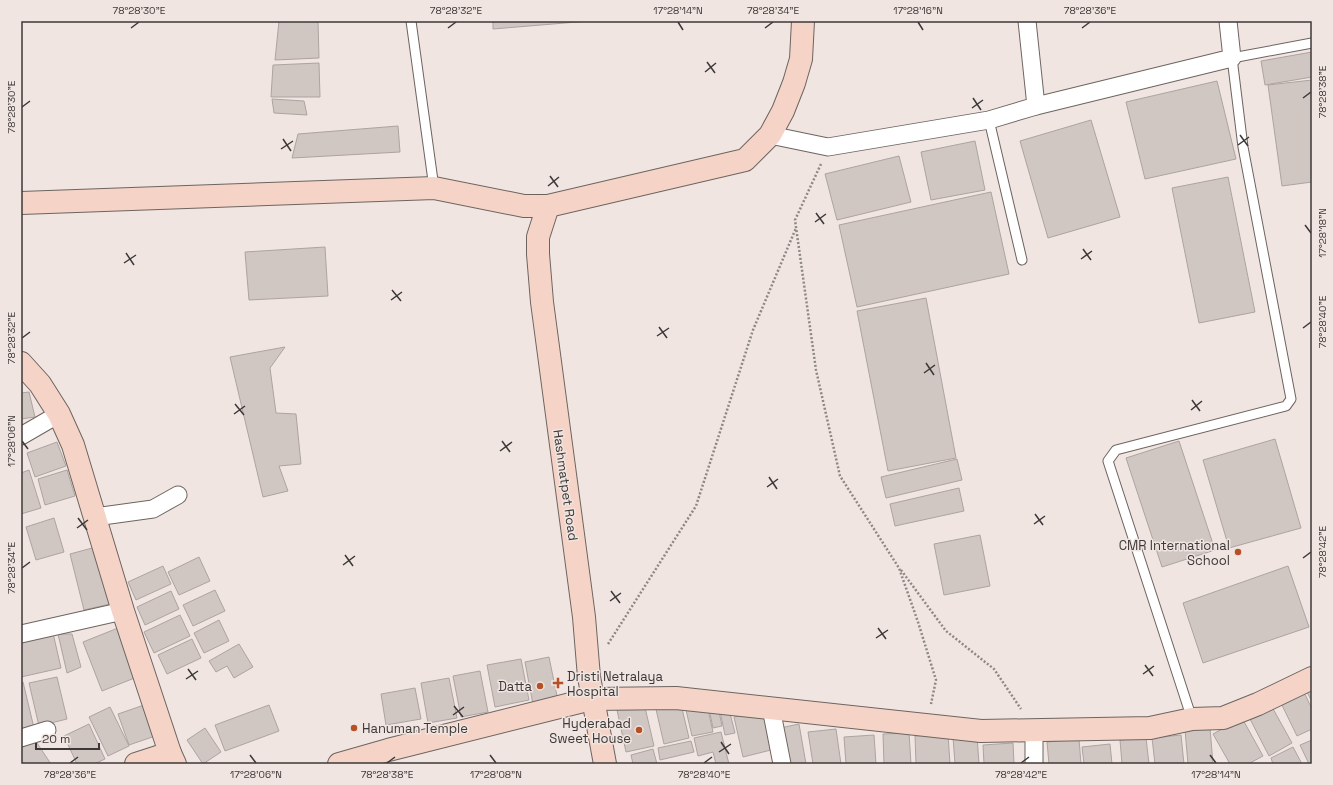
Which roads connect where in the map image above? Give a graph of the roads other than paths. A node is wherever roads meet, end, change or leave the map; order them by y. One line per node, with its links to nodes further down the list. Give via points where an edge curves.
1 (411, 21): 10 (lane)
2 (803, 21): 9 (main road, via 801,59 796,77 783,111)
3 (1027, 21): 7 (street)
4 (1228, 21): 6 (street)
5 (1312, 43): 6 (lane)
6 (1232, 58): 7 (street); 25 (lane, via 1244,147 1290,399 1286,406 1116,450 1108,461)
7 (1036, 106): 8 (street)
8 (989, 120): 9 (street, via 828,148); 14 (lane)
9 (770, 135): 13 (main road, via 746,160)
10 (434, 188): 11 (main road); 12 (main road)
11 (21, 203)
12 (524, 206): 13 (main road); 23 (main road, Hashmatpet Road, via 553,480)
13 (548, 206): 23 (main road, Hashmatpet Road, via 538,237 538,254 543,310 584,617 589,677)
14 (1022, 260)
15 (21, 363): 16 (main road, via 40,384)
16 (59, 414): 17 (street); 19 (main road, via 73,445)
17 (21, 436)
18 (178, 495): 19 (street, via 153,509)
19 (95, 517): 20 (main road)
20 (123, 611): 21 (street); 29 (main road)
21 (21, 634)
22 (1312, 678): 25 (main road, via 1223,718)
23 (587, 700): 24 (main road, via 676,698); 31 (main road); 32 (main road, Hashmatpet Road); 33 (main road, Hashmatpet Road)
24 (771, 708): 27 (main road, via 981,731); 34 (street)
25 (1192, 719): 27 (main road, via 1150,728)
26 (47, 730): 28 (street)
27 (1034, 730): 35 (street)
28 (21, 738)
29 (172, 758): 30 (main road)
30 (136, 764)
31 (340, 764)
32 (594, 764)
33 (605, 764)
34 (782, 764)
35 (1034, 764)

